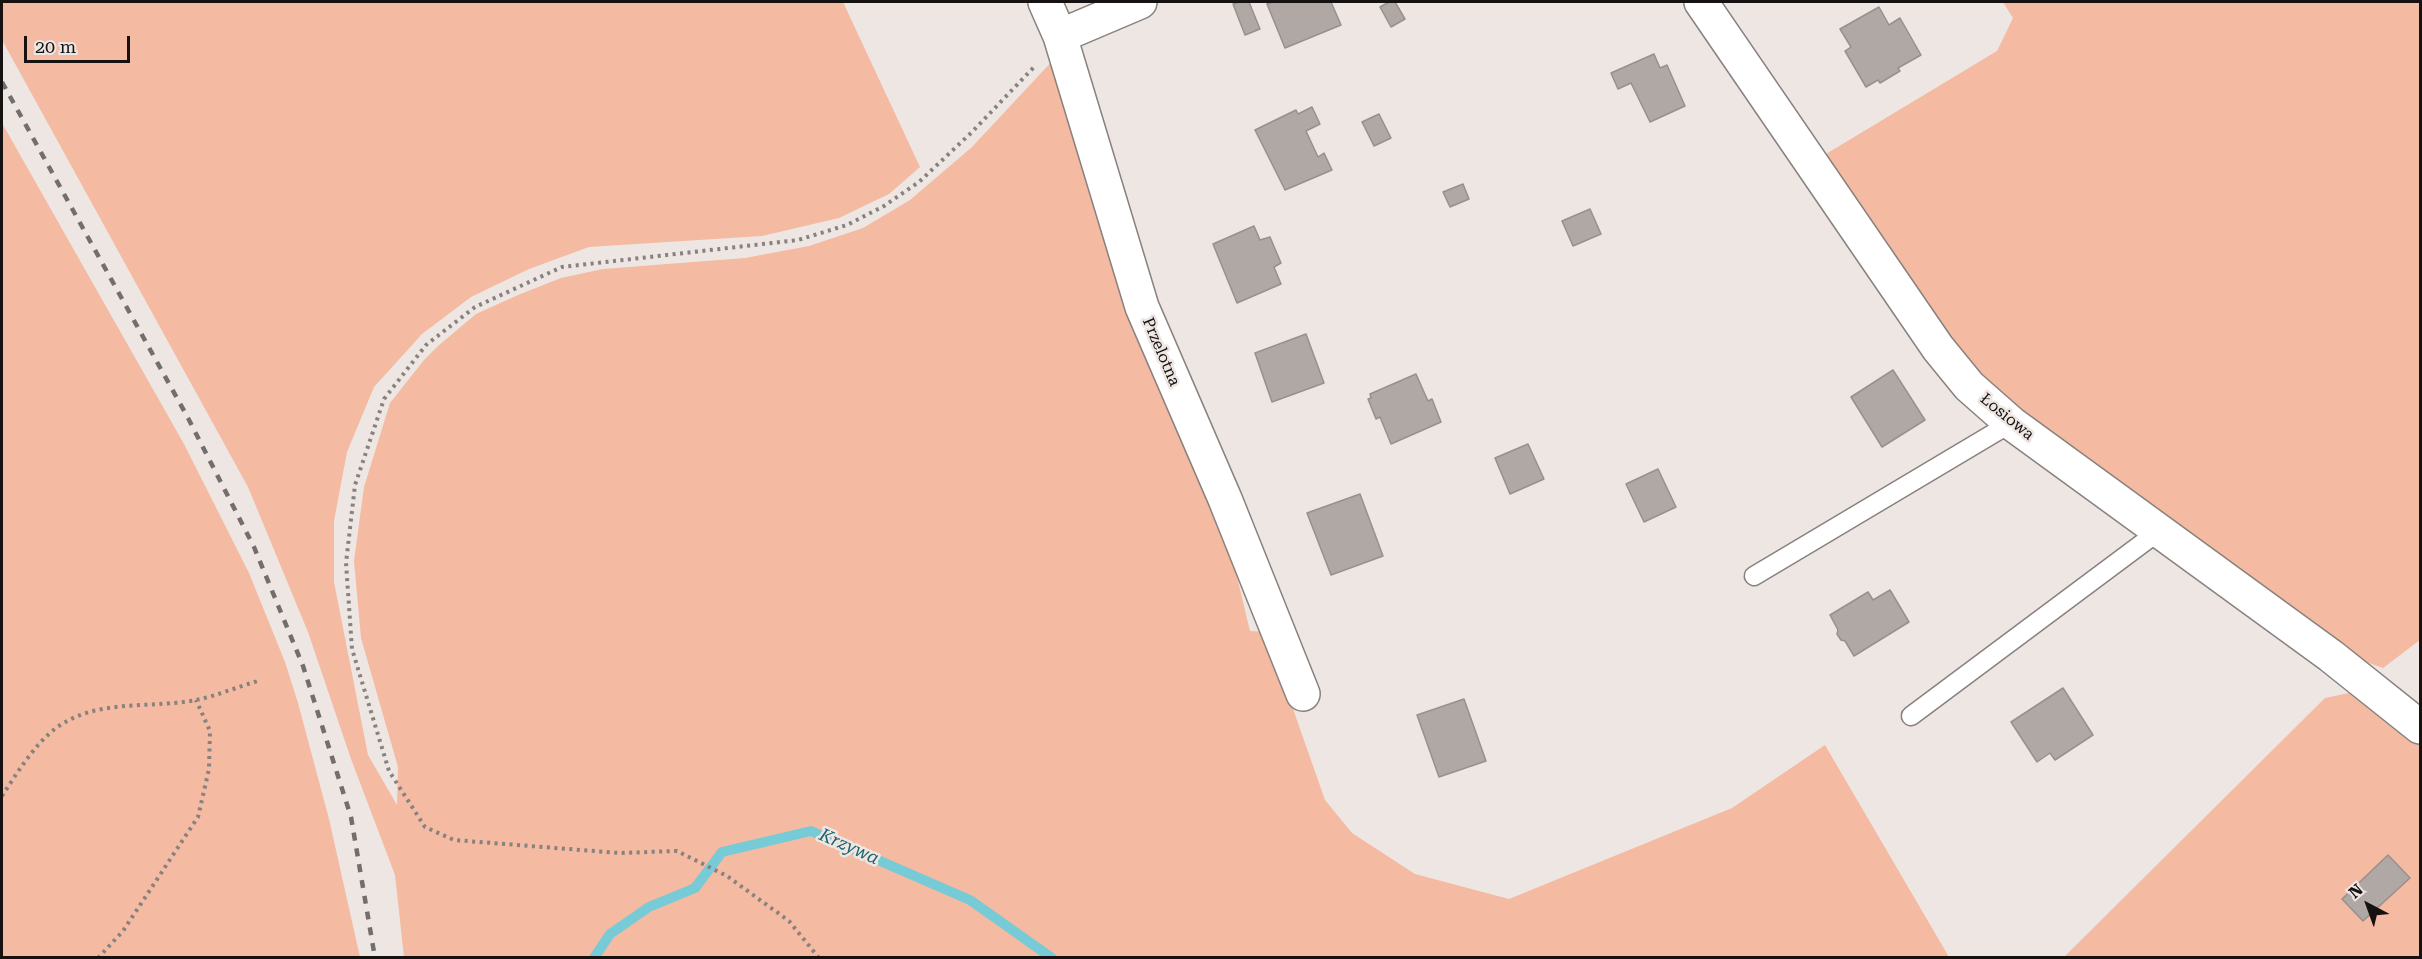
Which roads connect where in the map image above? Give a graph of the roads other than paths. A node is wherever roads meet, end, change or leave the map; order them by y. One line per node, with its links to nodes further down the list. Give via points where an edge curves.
1 (1045, 2): 4 (street, Przelotna)
2 (1140, 2): 4 (street)
3 (1701, 2): 5 (street, Łosiowa, via 1938,348 1969,386)
4 (1060, 36): 8 (street, Przelotna, via 1142,307)
5 (2011, 423): 6 (street, Łosiowa); 7 (lane)
6 (2159, 531): 9 (lane); 10 (street, Łosiowa)
7 (1754, 576)
8 (1303, 694)
9 (1911, 716)
10 (2421, 727)

